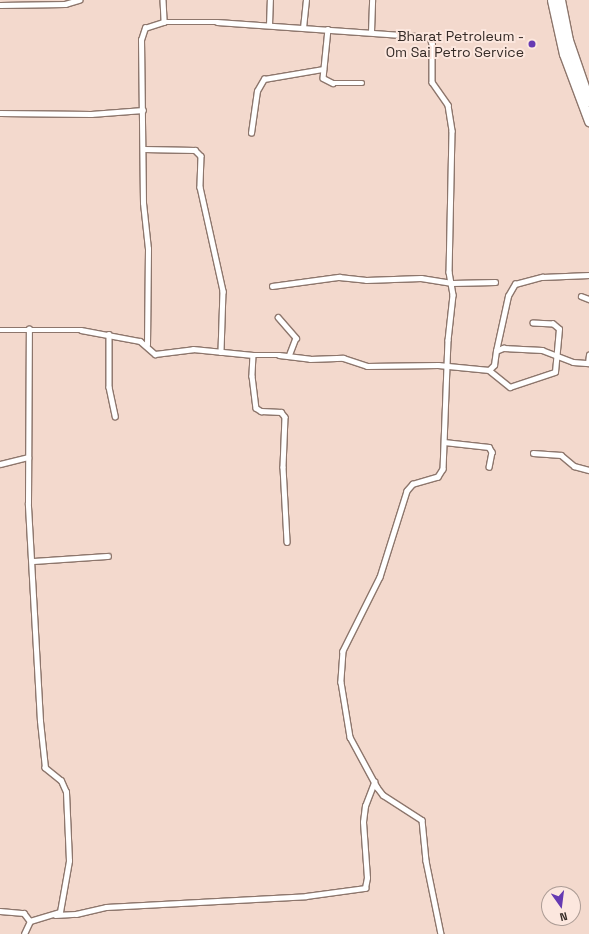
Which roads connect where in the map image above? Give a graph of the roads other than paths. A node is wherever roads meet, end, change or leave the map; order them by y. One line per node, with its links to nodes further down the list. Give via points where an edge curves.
1 (78, 0): 8 (street, via 65,4)
2 (163, 0): 9 (street)
3 (270, 0): 10 (street)
4 (306, 0): 11 (street)
5 (372, 0): 13 (street)
6 (552, 0): 19 (highway, via 564,54)
7 (560, 0): 16 (highway, via 568,40)
8 (0, 5)
9 (164, 22): 10 (street); 17 (street, via 145,28 141,40)
10 (269, 25): 11 (street)
11 (303, 28): 12 (street)
12 (328, 29): 13 (street); 14 (street)
13 (372, 32): 23 (street, via 425,36 432,39 432,82 448,105 452,131 449,272)
14 (323, 69): 15 (street, via 323,78 328,82); 20 (street, via 264,79 257,91)
15 (362, 83)
16 (589, 101)
17 (143, 110): 18 (street, via 91,114); 21 (street)
18 (0, 112)
19 (589, 121)
20 (251, 133)
21 (144, 149): 33 (street, via 143,203 148,256); 35 (street, via 195,150 201,156 200,187 223,291)
22 (589, 275): 34 (street, via 542,276 515,284 508,296)
23 (452, 282): 24 (street); 25 (street, via 421,278 366,280 339,277); 41 (street)
24 (495, 282)
25 (272, 286)
26 (581, 296): 27 (street)
27 (589, 299)
28 (278, 317): 38 (street, via 296,338)
29 (533, 323): 39 (street, via 557,326 560,333)
30 (0, 330): 31 (street)
31 (29, 330): 32 (street, via 71,329); 46 (street)
32 (109, 334): 33 (street); 43 (street, via 109,387)
33 (147, 345): 35 (street, via 155,354 186,350)
34 (496, 351): 39 (street, via 503,348 542,350); 42 (street, via 494,365)
35 (221, 352): 36 (street)
36 (254, 355): 38 (street); 50 (street, via 252,382 256,408 261,411 281,412 285,417 283,467)
37 (589, 355): 40 (street)
38 (289, 356): 41 (street, via 310,359 343,358 367,366)
39 (558, 356): 40 (street, via 573,362); 42 (street, via 552,374 514,387 507,386 499,376)
40 (589, 363)
41 (448, 366): 42 (street); 44 (street)
42 (489, 370)
43 (115, 416)
44 (444, 442): 48 (street, via 489,447 492,452); 53 (street, via 442,474 418,482 409,488 380,577 343,651 341,682 347,727 354,746)
45 (533, 453): 49 (street, via 561,455 574,466)
46 (28, 457): 47 (street); 52 (street)
47 (0, 464)
48 (489, 467)
49 (589, 470)
50 (287, 542)
51 (108, 556): 52 (street)
52 (32, 561): 55 (street, via 43,757 45,768 64,785 69,861 63,906)
53 (374, 782): 55 (street, via 365,806 363,822 367,878 365,888 290,897 106,907 76,914); 58 (street, via 383,795 422,820 426,861)
54 (0, 911): 56 (street, via 21,912)
55 (53, 915): 56 (street)
56 (30, 921): 57 (street)
57 (24, 934)
58 (442, 934)

